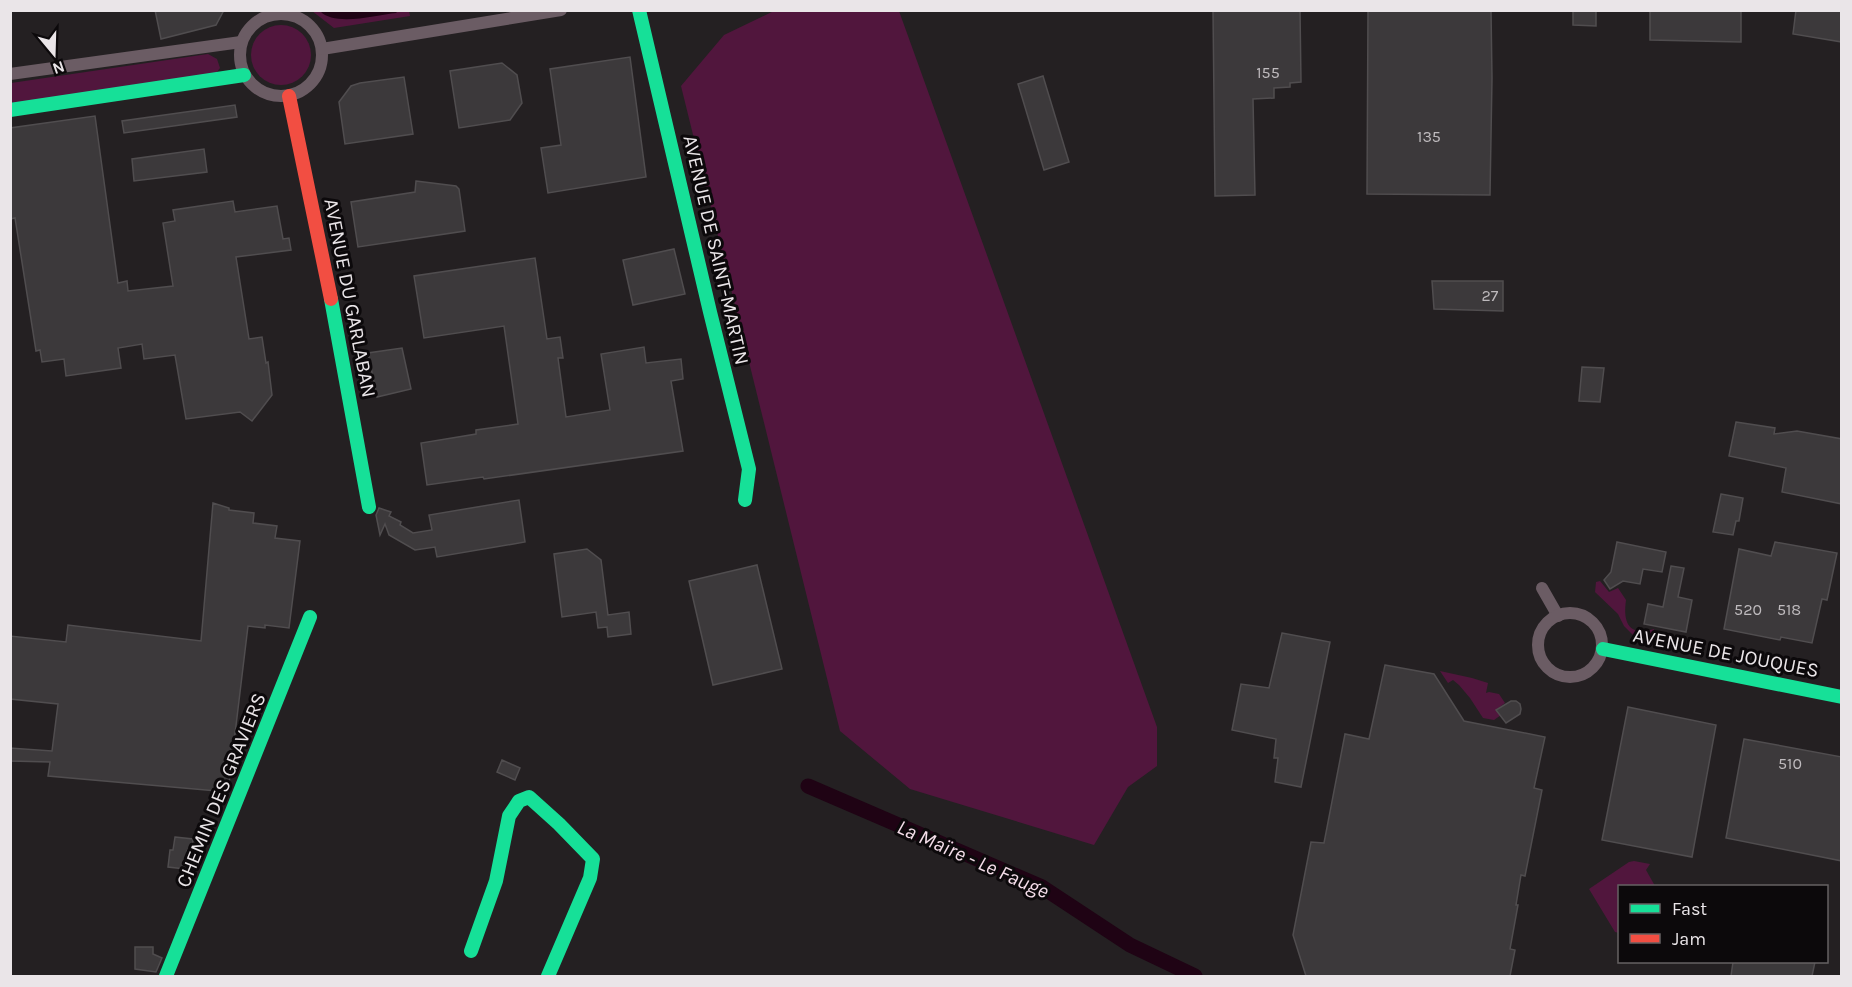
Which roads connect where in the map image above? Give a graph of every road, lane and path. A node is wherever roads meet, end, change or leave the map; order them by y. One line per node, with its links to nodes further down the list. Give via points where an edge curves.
1 (251, 10): 5 (street)
2 (561, 10): 7 (street)
3 (639, 10): 12 (street, AVENUE DE SAINT-MARTIN, via 749,469)
4 (290, 13): 5 (street, via 271,15); 7 (street, via 312,27)
5 (254, 24): 6 (street)
6 (241, 42): 8 (street); 9 (street, via 240,65)
7 (322, 49): 10 (street, via 315,79)
8 (10, 74)
9 (244, 75): 10 (street, via 258,90 278,97); 11 (street)
10 (289, 96): 13 (street, AVENUE DU GARLABAN, via 340,340)
11 (10, 110)
12 (745, 500)
13 (369, 507)
14 (1542, 588): 15 (street)
15 (1558, 616): 17 (street, via 1575,613 1592,620 1601,633); 17 (street, via 1549,621 1538,637 1541,659 1549,670 1558,676 1581,676 1600,660)
16 (310, 617): 20 (street, CHEMIN DES GRAVIERS)
17 (1603, 649): 18 (street, AVENUE DE JOUQUES)
18 (1842, 697)
19 (471, 951): 21 (street, via 496,881 509,816 519,801 529,797 593,859 590,878)
20 (166, 976)
21 (548, 976)

